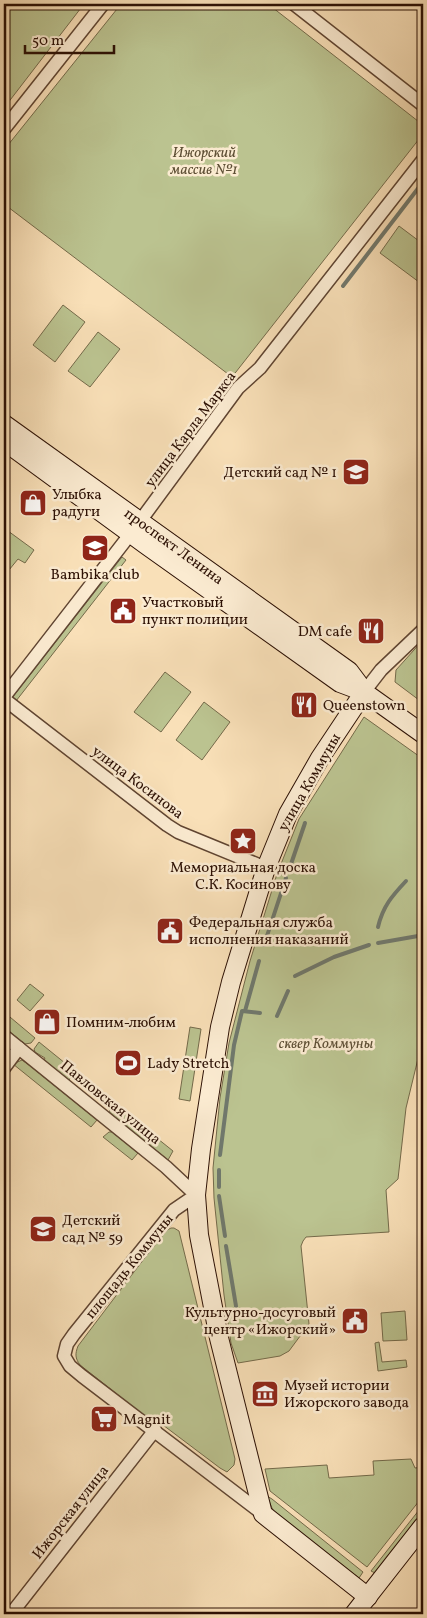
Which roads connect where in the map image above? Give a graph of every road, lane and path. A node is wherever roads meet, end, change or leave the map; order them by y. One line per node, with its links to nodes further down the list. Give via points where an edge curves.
1 (103, 4): 4 (street)
2 (294, 4): 3 (street)
3 (423, 105)
4 (4, 129)
5 (423, 160): 8 (street, улица Карла Маркса, via 260,368 238,388)
6 (4, 424): 8 (street, проспект Ленина)
7 (4, 441): 8 (street, проспект Ленина)
8 (135, 528): 10 (street, проспект Ленина, via 349,671); 11 (street, улица Карла Маркса)
9 (423, 630): 10 (street, улица Коммуны, via 381,670)
10 (364, 692): 12 (street, проспект Ленина); 13 (street, улица Коммуны, via 288,814)
11 (4, 698): 13 (street, улица Косинова, via 167,825)
12 (423, 734)
13 (266, 868): 17 (street, улица Коммуны, via 220,1027)
14 (4, 1036): 15 (street, Павловская улица)
15 (19, 1048): 16 (street); 17 (street, Павловская улица)
16 (4, 1068)
17 (196, 1195): 18 (street, площадь Коммуны, via 174,1210 74,1334 64,1356 82,1376); 19 (street, площадь Коммуны, via 199,1235 218,1338)
18 (155, 1430): 19 (street, площадь Коммуны); 22 (street, Ижорская улица)
19 (263, 1514): 21 (street, площадь Коммуны)
20 (423, 1526): 21 (street)
21 (368, 1597): 23 (street)
22 (11, 1614)
23 (354, 1614)

